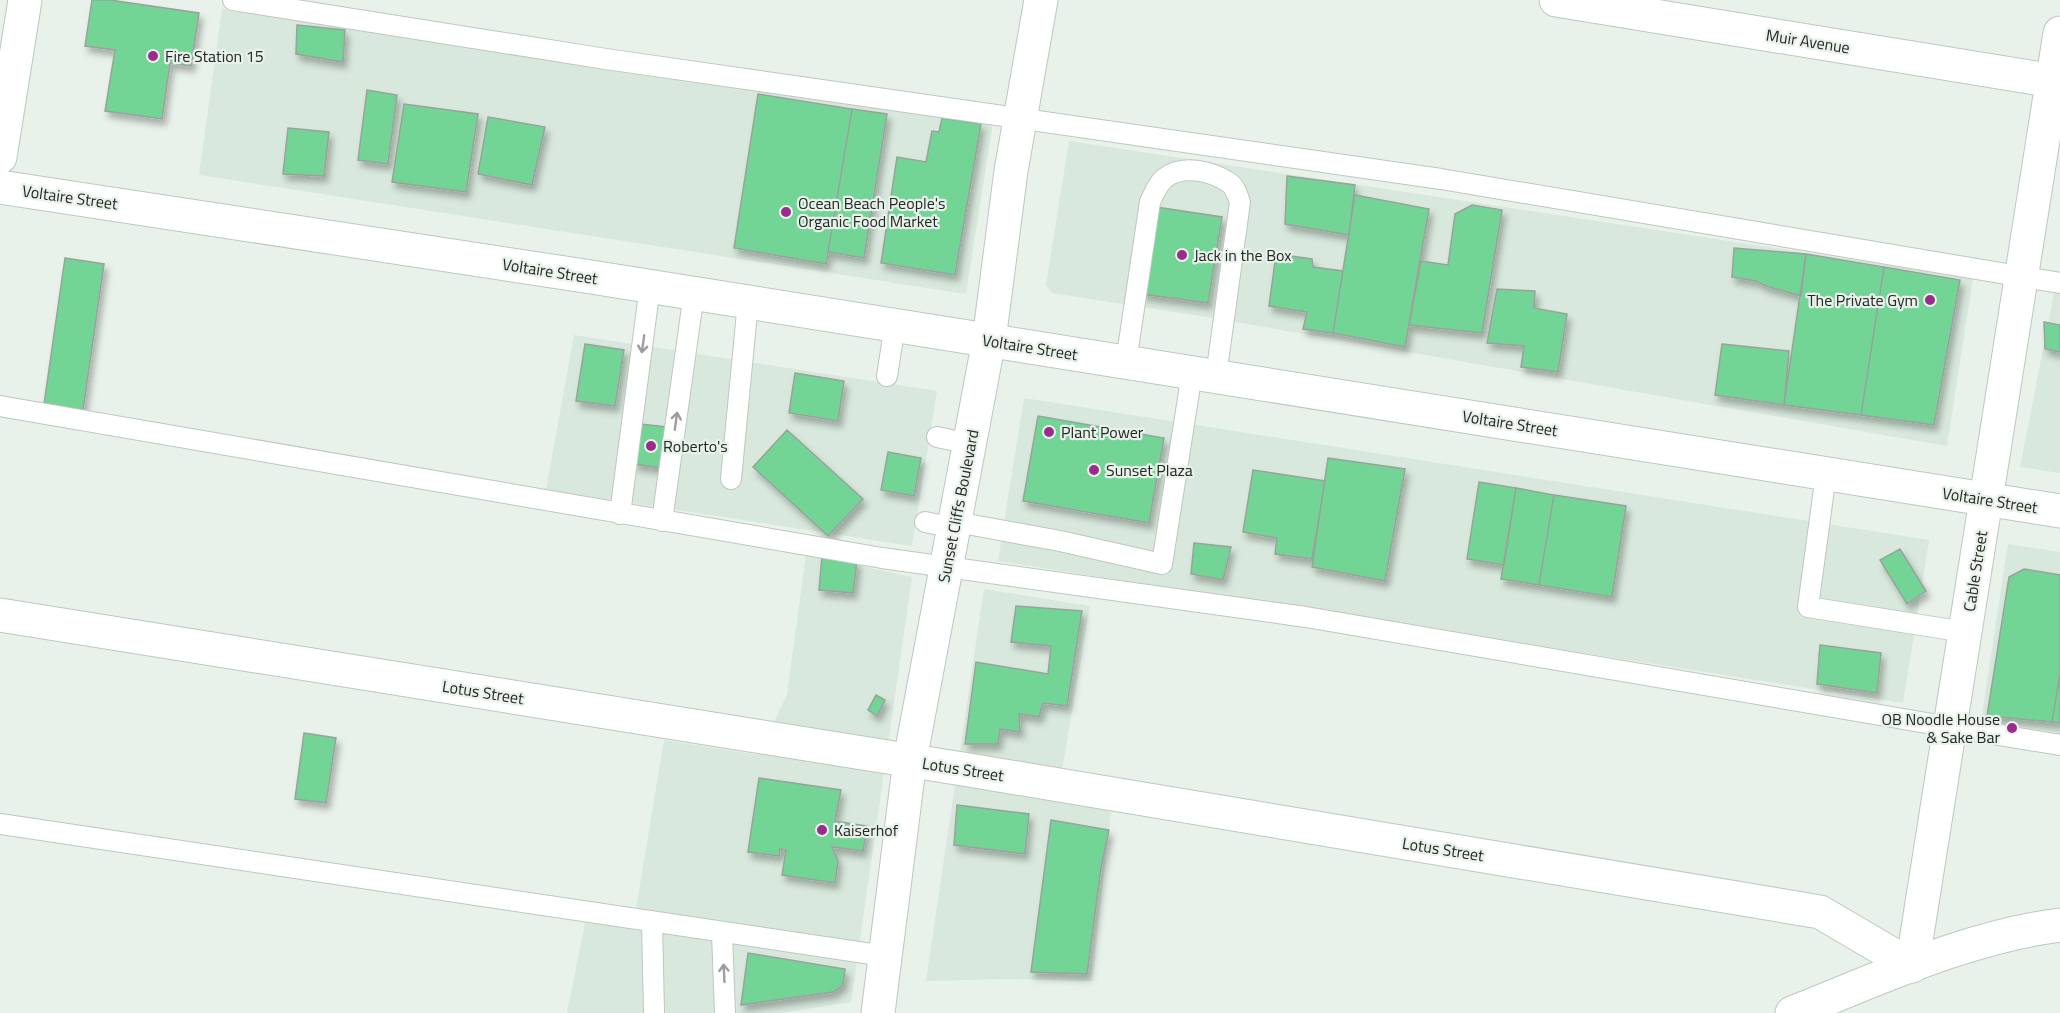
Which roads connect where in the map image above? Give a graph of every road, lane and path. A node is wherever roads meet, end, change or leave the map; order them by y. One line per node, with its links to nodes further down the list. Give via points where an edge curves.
1 (25, 0): 8 (street)
2 (233, 0): 7 (lane)
3 (1041, 0): 7 (street, Sunset Cliffs Boulevard)
4 (1556, 0): 6 (street, Muir Avenue)
5 (2060, 33): 6 (street, Cable Street)
6 (2056, 82): 10 (street, Cable Street)
7 (1021, 119): 10 (lane, via 1441,179); 16 (street, Sunset Cliffs Boulevard)
8 (0, 157)
9 (0, 187): 12 (street, Voltaire Street)
10 (2021, 277): 11 (lane); 25 (street, Cable Street)
11 (2060, 284)
12 (650, 286): 13 (street, Voltaire Street); 27 (lane, one-way to 27)
13 (694, 293): 14 (street, Voltaire Street); 28 (lane, one-way to 13)
14 (748, 302): 15 (street, Voltaire Street); 24 (lane)
15 (895, 325): 16 (street, Voltaire Street); 19 (lane)
16 (989, 340): 17 (street, Voltaire Street); 22 (street, Sunset Cliffs Boulevard)
17 (1126, 362): 18 (street, Voltaire Street); 18 (lane, via 1150,202 1165,177 1195,170 1230,183 1240,202)
18 (1204, 374): 23 (street, Voltaire Street); 29 (lane, via 1161,564 1060,541)
19 (887, 376)
20 (0, 406): 27 (lane)
21 (937, 437): 22 (lane)
22 (970, 444): 29 (street, Sunset Cliffs Boulevard)
23 (1826, 474): 25 (street, Voltaire Street); 32 (lane, via 1808,608)
24 (731, 479)
25 (1986, 500): 26 (street, Voltaire Street); 32 (street, Cable Street)
26 (2060, 511)
27 (620, 514): 28 (lane)
28 (662, 521): 30 (lane, via 885,550)
29 (945, 524): 30 (street, Sunset Cliffs Boulevard)
30 (947, 568): 33 (lane, via 1306,617); 35 (street, Sunset Cliffs Boulevard)
31 (0, 615): 35 (street, Lotus Street)
32 (1965, 632): 33 (street, Cable Street)
33 (1950, 728): 34 (lane); 41 (street, Cable Street)
34 (2060, 745)
35 (910, 760): 40 (street, Sunset Cliffs Boulevard); 41 (street, Lotus Street, via 1820,912)
36 (0, 824): 37 (lane)
37 (652, 921): 39 (lane); 42 (lane)
38 (2060, 925): 41 (street, via 1993,940)
39 (722, 933): 40 (lane); 43 (lane, one-way to 39)
40 (885, 956): 44 (street, Sunset Cliffs Boulevard)
41 (1912, 966): 45 (street)
42 (654, 1013)
43 (725, 1013)
44 (878, 1013)
45 (1792, 1013)

